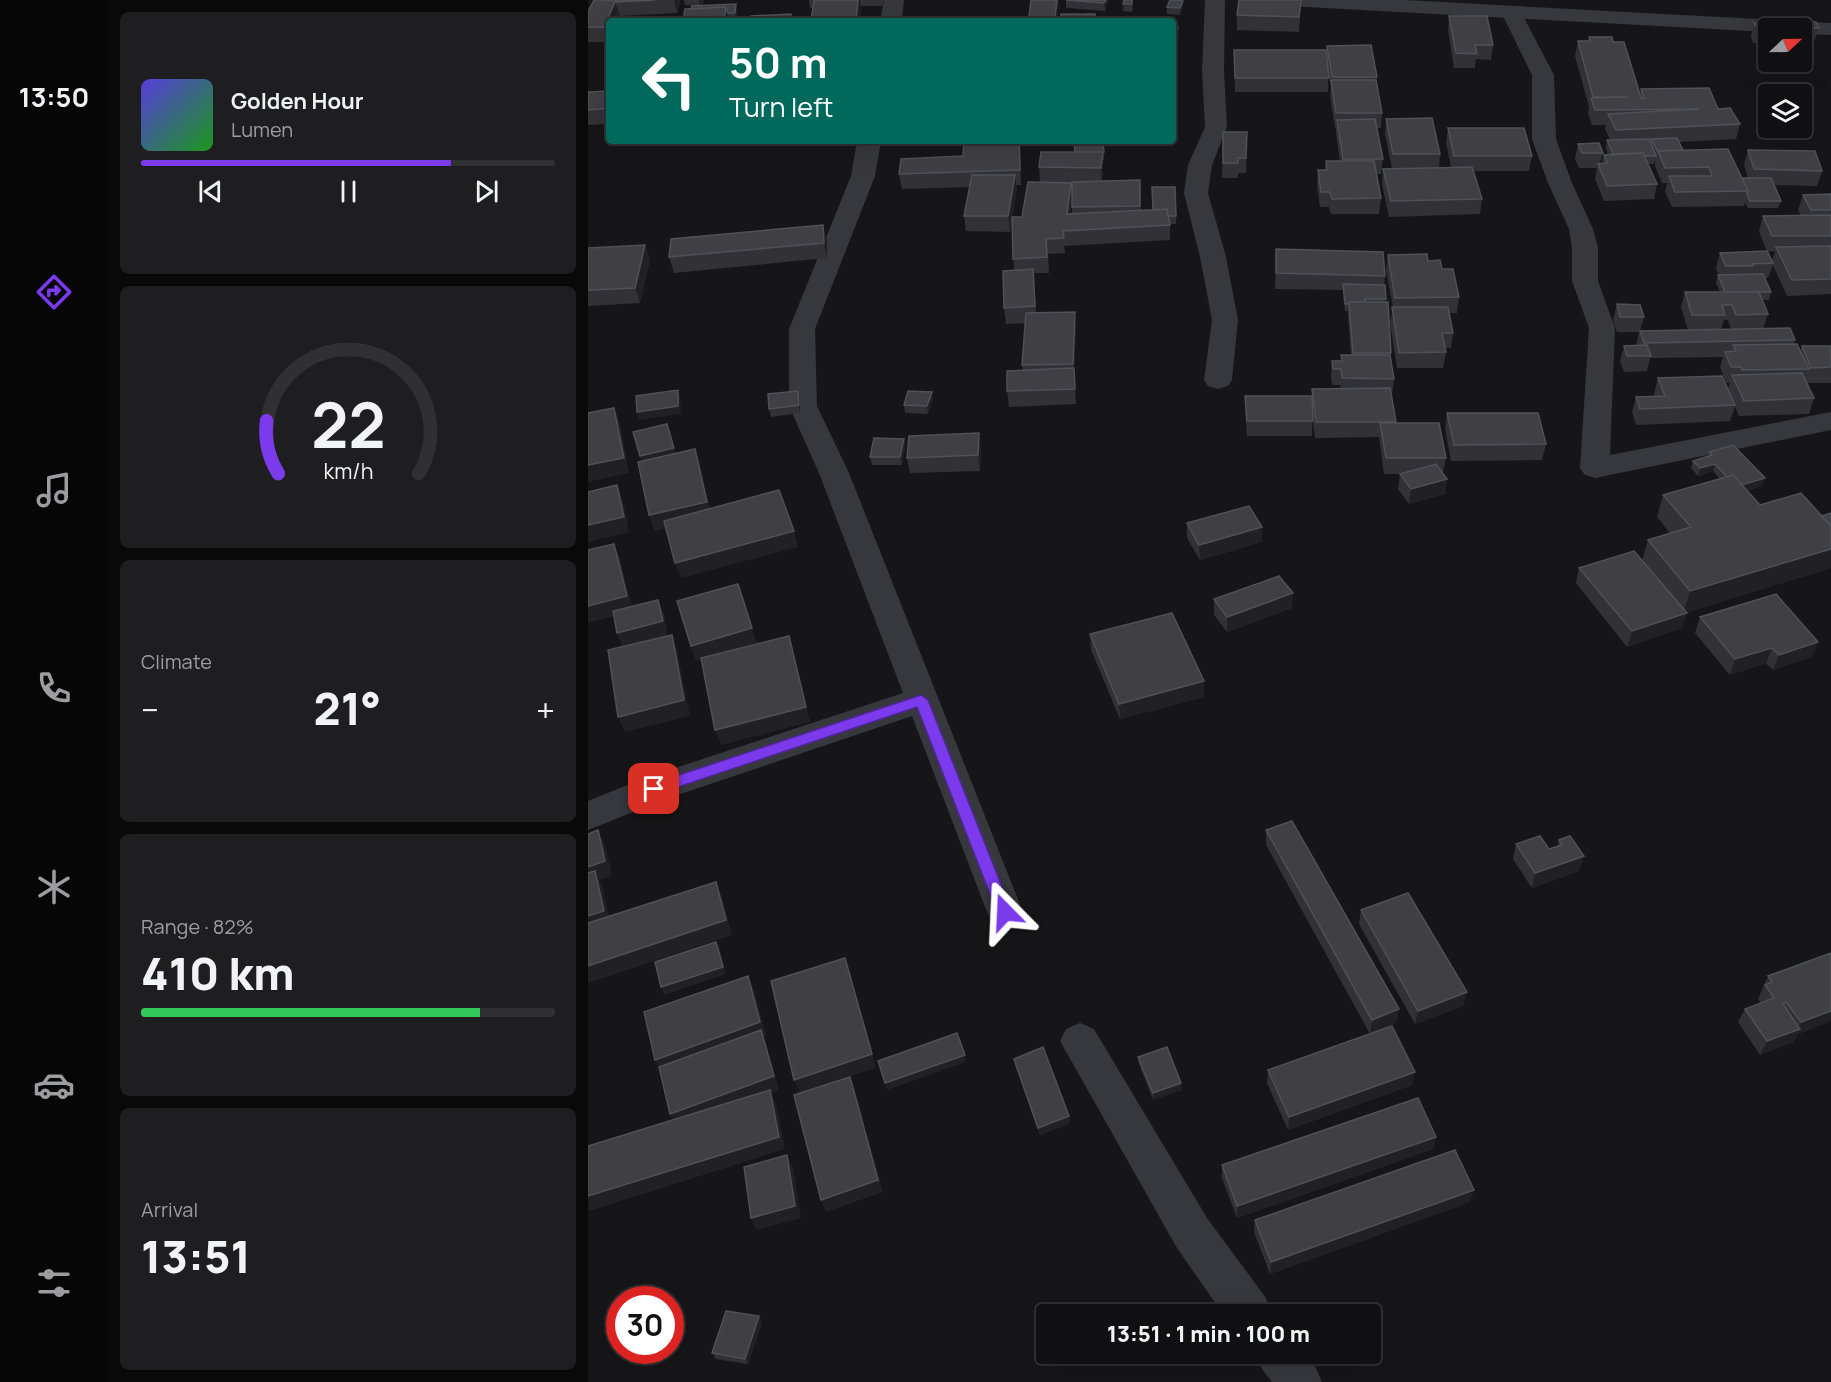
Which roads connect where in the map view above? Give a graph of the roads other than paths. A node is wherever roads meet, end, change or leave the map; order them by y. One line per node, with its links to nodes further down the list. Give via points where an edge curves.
1 (894, 0): 5 (street)
2 (1215, 0): 8 (street, via 1216,127 1200,165 1196,193 1225,320)
3 (1288, 0): 4 (street)
4 (1511, 12): 6 (street); 9 (street, via 1543,75 1544,139 1581,229 1586,248 1585,281 1602,328 1595,468)
5 (891, 18)
6 (1831, 29)
7 (868, 144): 10 (street, via 862,176 802,329 803,406 834,473)
8 (1218, 380)
9 (1831, 421)
10 (921, 700): 11 (street, via 654,789); 12 (street)
11 (588, 816)
12 (1005, 912)
13 (1080, 1041): 14 (street, via 1192,1233)
14 (1243, 1304)
15 (1286, 1364): 16 (street)
16 (1299, 1382)

